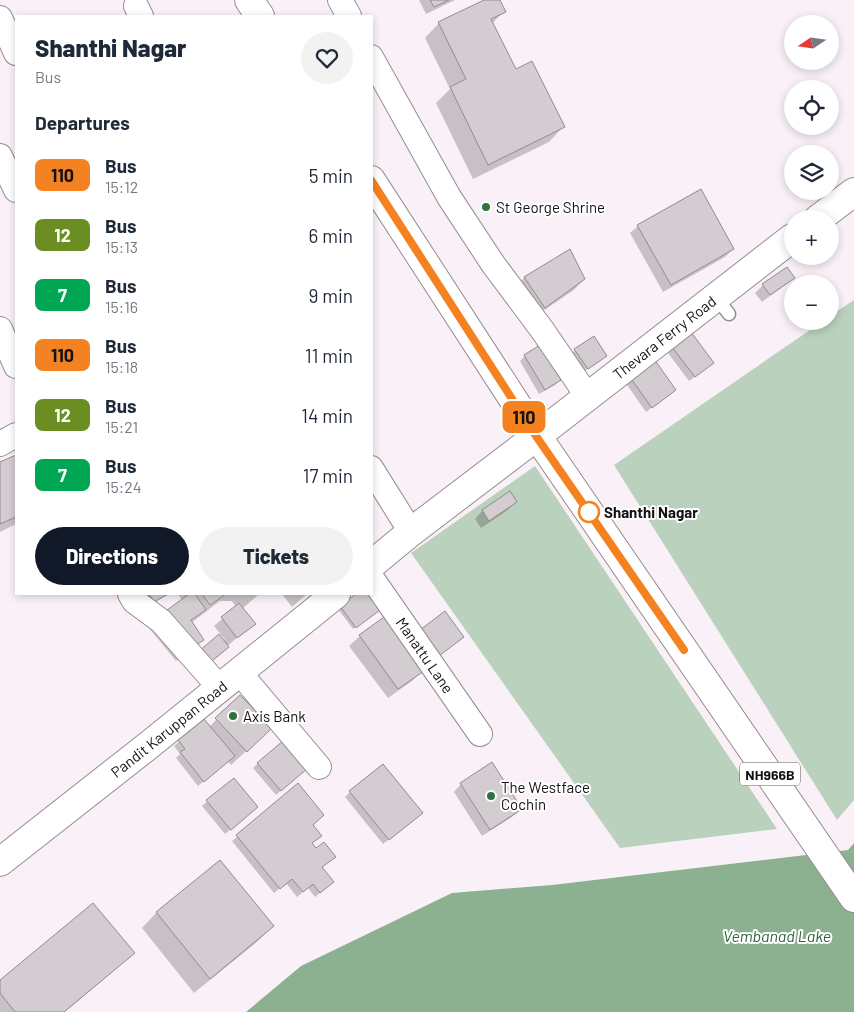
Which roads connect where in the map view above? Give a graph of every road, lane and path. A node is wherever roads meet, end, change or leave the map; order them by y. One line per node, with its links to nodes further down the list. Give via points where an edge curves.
1 (249, 0): 3 (main road)
2 (340, 0): 4 (street)
3 (259, 15)
4 (348, 15)
5 (0, 18): 6 (street)
6 (15, 51)
7 (373, 61): 16 (street, via 449,197 492,264)
8 (0, 156): 10 (street)
9 (373, 183): 18 (main road, NH966B)
10 (15, 188)
11 (854, 192): 12 (main road)
12 (830, 210)
13 (784, 246): 16 (main road, Thevara Ferry Road, via 723,305)
14 (0, 329): 15 (street)
15 (15, 364)
16 (588, 397): 18 (main road, Thevara Ferry Road)
17 (15, 436): 19 (street)
18 (536, 436): 21 (main road); 30 (main road, NH966B)
19 (0, 444)
20 (373, 471): 21 (street)
21 (411, 532): 22 (main road)
22 (373, 563)
23 (373, 580): 27 (street, Manattu Lane)
24 (130, 595): 26 (street, via 134,602 161,620)
25 (335, 595): 26 (main road, Pandit Karuppan Road)
26 (230, 680): 28 (street); 29 (main road, Pandit Karuppan Road)
27 (480, 734)
28 (320, 767)
29 (2, 857)
30 (854, 898)

